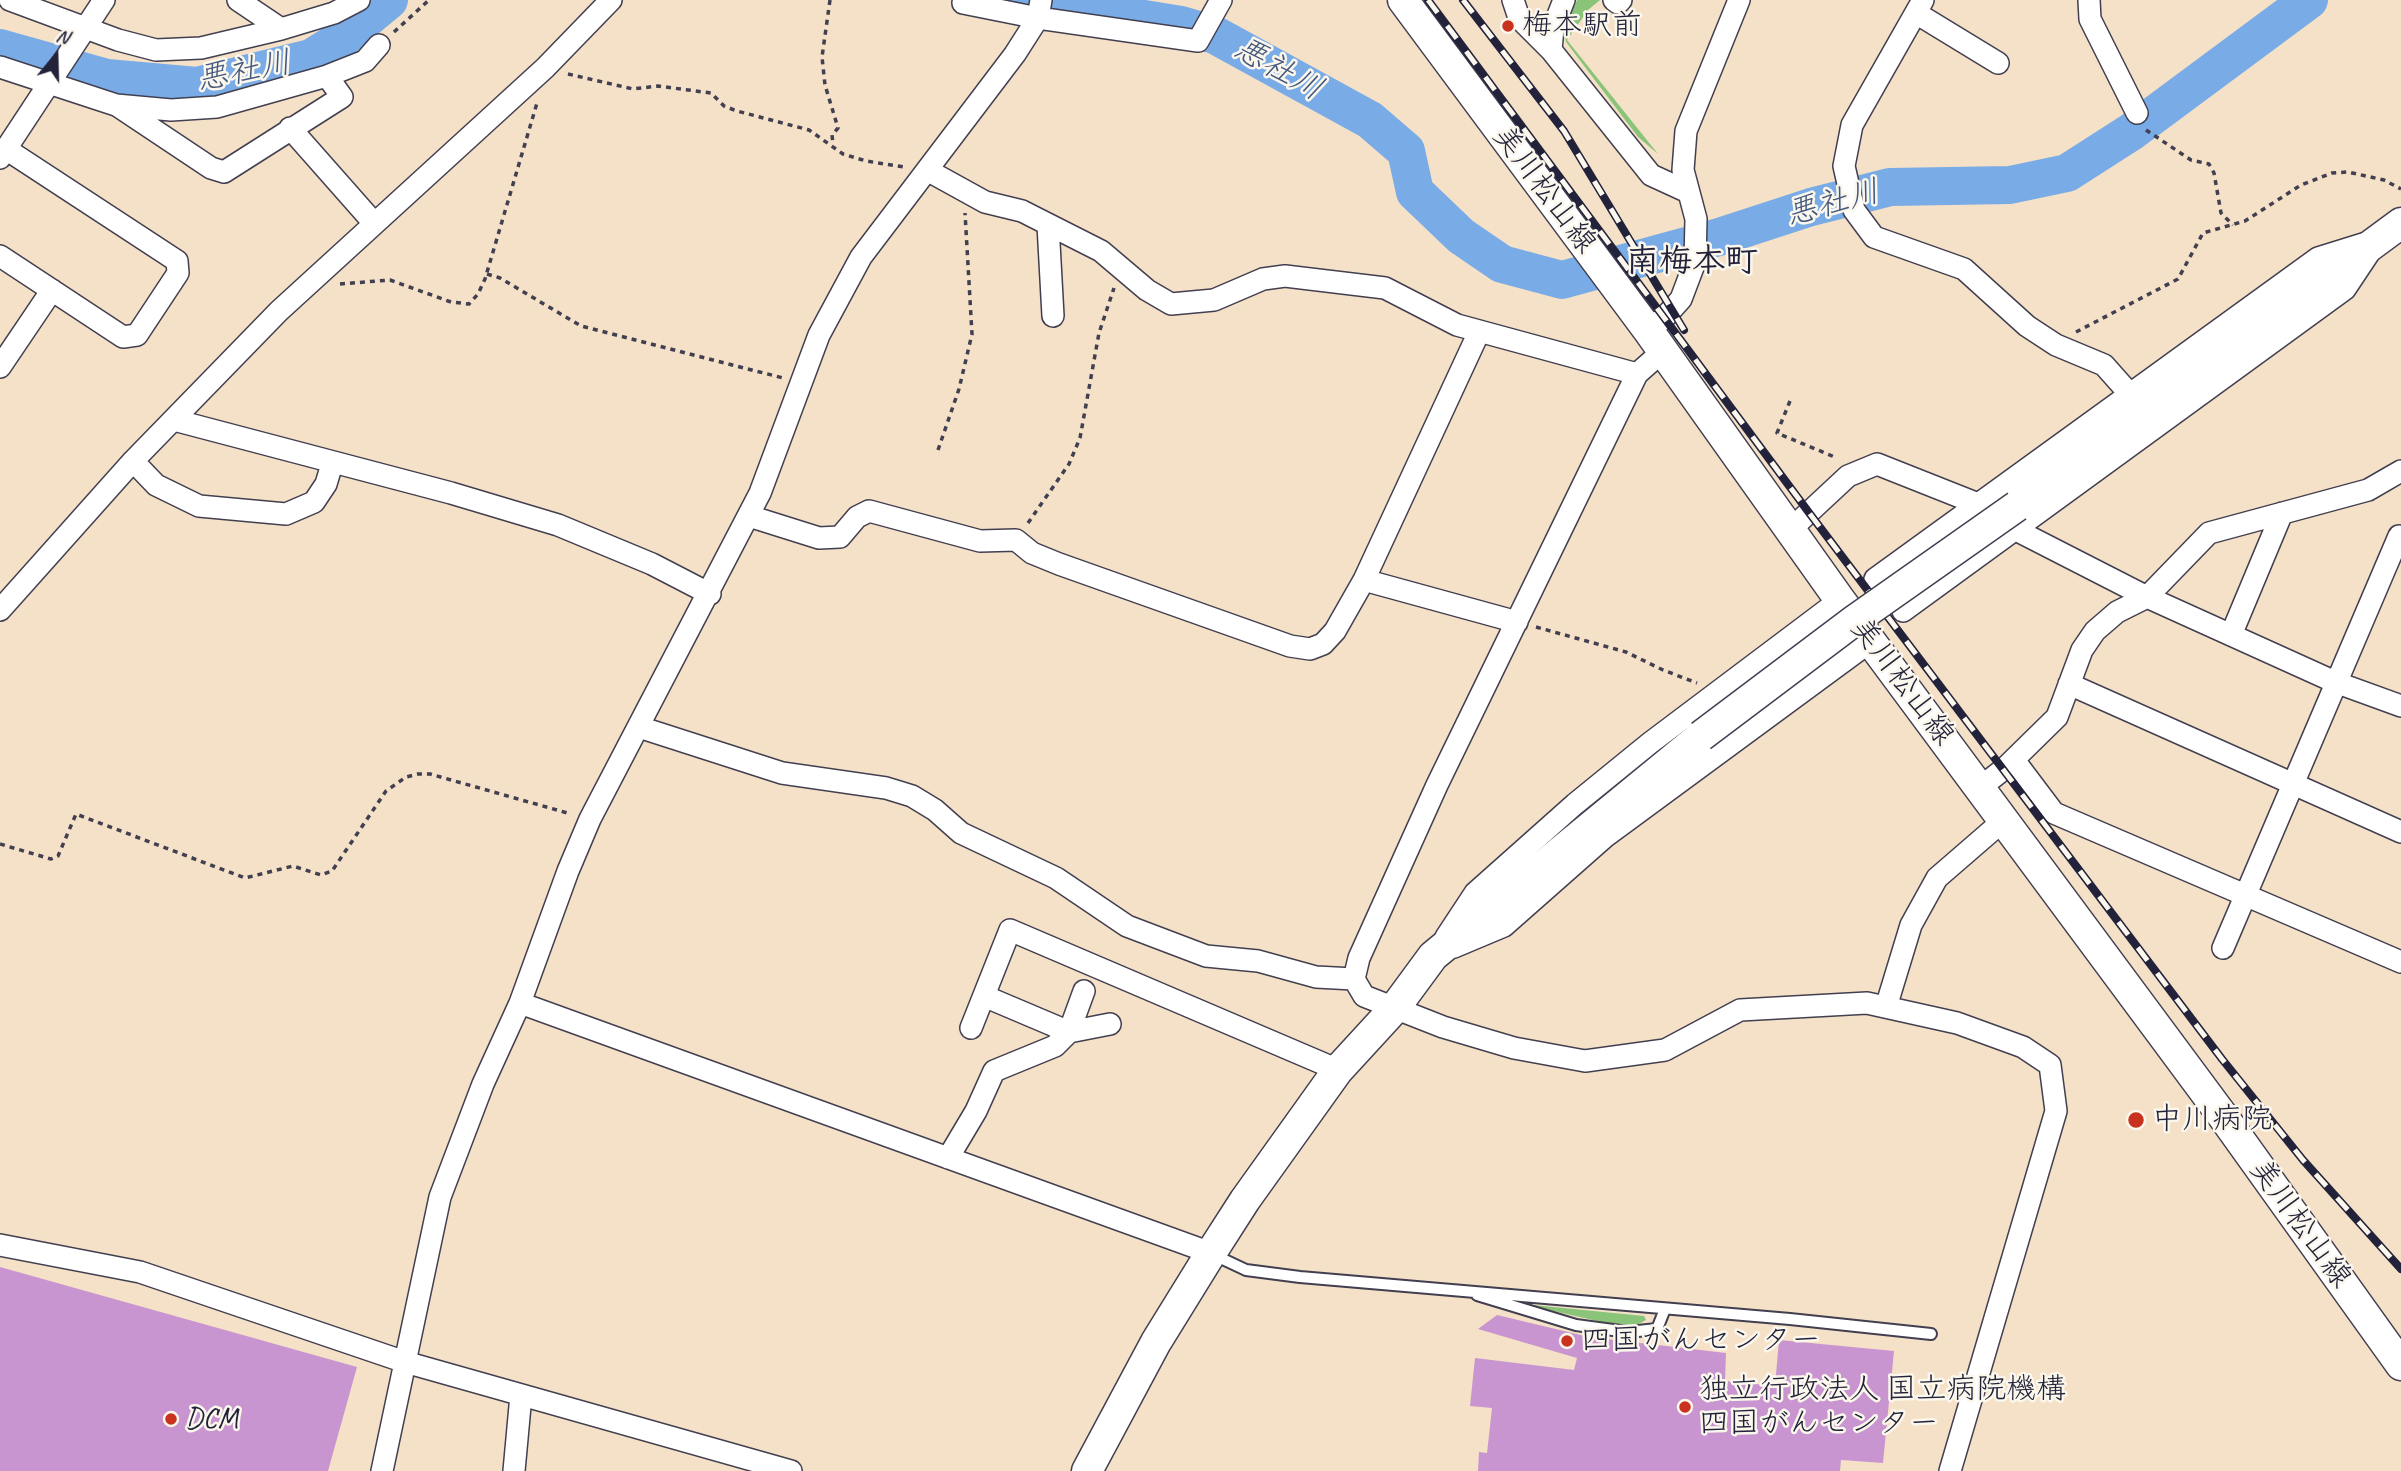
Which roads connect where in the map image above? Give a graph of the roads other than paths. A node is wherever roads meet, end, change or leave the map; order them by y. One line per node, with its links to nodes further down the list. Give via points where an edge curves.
1 (10, 0): 18 (street)
2 (104, 0): 18 (street)
3 (237, 0): 17 (street)
4 (359, 0): 17 (street)
5 (611, 0): 31 (street, via 545,68)
6 (1221, 0): 16 (street, via 1198,41)
7 (1403, 0): 38 (street, 美川松山線)
8 (1513, 0): 20 (street, via 1519,18)
9 (1564, 0): 20 (street, via 1553,28)
10 (1614, 0): 11 (street)
11 (1621, 0)
12 (2089, 0): 26 (street, via 2090,19)
13 (1735, 1): 30 (street, via 1686,131 1683,170)
14 (963, 3): 16 (street)
15 (1920, 7): 21 (street); 41 (street, via 1852,125 1845,178 1854,210 1874,237 1964,269 2027,326 2056,345 2104,365)
16 (1040, 10): 29 (street)
17 (281, 29): 18 (street, via 201,48 156,50)
18 (83, 32): 24 (street)
19 (379, 45): 23 (street, via 365,61)
20 (1551, 50): 30 (street, via 1651,174)
21 (1998, 64)
22 (0, 66): 24 (street)
23 (327, 76): 25 (street, via 217,107 171,110); 27 (street, via 342,97)
24 (51, 78): 25 (street); 28 (street)
25 (116, 105): 27 (street, via 211,169 224,172)
26 (2137, 113)
27 (290, 128): 31 (street)
28 (3, 153): 35 (street, via 177,261 178,273 137,335 124,337)
29 (927, 170): 32 (street, via 985,202 1022,211); 48 (street, via 861,257 819,335)
30 (1688, 192): 38 (street, via 1696,219 1695,262 1681,299)
31 (373, 222): 42 (street)
32 (1048, 225): 36 (street); 37 (street, via 1101,251 1171,304 1213,300 1262,279 1285,276 1385,288 1457,326)
33 (2390, 231): 41 (street, via 2318,258); 49 (street)
34 (0, 256): 35 (street)
35 (52, 290): 39 (street)
36 (1052, 316)
37 (1479, 332): 40 (street); 55 (street)
38 (1656, 340): 40 (street); 50 (street, 美川松山線)
39 (0, 366)
40 (1637, 374): 61 (street)
41 (2128, 393): 46 (street)
42 (174, 420): 43 (street); 44 (street)
43 (133, 461): 44 (street, via 156,485 199,506 286,514 314,502); 59 (street)
44 (332, 464): 56 (street, via 558,525)
45 (2401, 471): 47 (street, via 2368,491)
46 (1978, 504): 49 (street); 50 (street, via 1877,464 1848,476); 52 (street)
47 (2282, 513): 57 (street, via 2209,533); 62 (street)
48 (748, 516): 55 (street, via 819,538 840,537 857,517 869,511 980,541 1016,540 1032,553 1059,564 1290,646 1310,649 1324,644); 56 (street)
49 (2016, 518): 54 (street); 57 (street); 75 (street, bridge, via 1855,620 1701,736)
50 (1790, 530): 58 (street, 美川松山線)
51 (2399, 536): 64 (street)
52 (1923, 544): 53 (street); 54 (street, via 1919,566 1931,578)
53 (1875, 579)
54 (1948, 579): 60 (street)
55 (1364, 580): 61 (street)
56 (710, 594): 67 (street)
57 (2147, 597): 62 (street); 65 (street, via 2117,612 2095,632 2082,650)
58 (1840, 600): 63 (street, 美川松山線); 75 (street, via 1575,804 1475,893)
59 (0, 610)
60 (1903, 611)
61 (1517, 622): 77 (street, via 1437,785 1359,958)
62 (2231, 635): 64 (street)
63 (1871, 641): 70 (street, 美川松山線); 75 (street, via 1606,836 1504,926)
64 (2335, 682): 66 (street); 69 (street)
65 (2069, 684): 68 (street, via 2057,717); 69 (street)
66 (2401, 706)
67 (639, 727): 77 (street, via 782,773 912,796 961,834 1056,878 1127,926 1206,956 1258,961 1316,977); 80 (street, via 590,819)
68 (2014, 760): 70 (street); 73 (street, via 2054,813)
69 (2293, 784): 72 (street); 73 (street)
70 (1981, 787): 71 (street, 美川松山線)
71 (2004, 820): 81 (street, via 1937,878 1910,925); 94 (street, 美川松山線)
72 (2401, 832)
73 (2246, 894): 74 (street); 76 (street)
74 (2223, 948)
75 (1433, 956): 82 (street)
76 (2401, 961)
77 (1354, 979): 82 (street, via 1364,996)
78 (1084, 991): 85 (street)
79 (984, 996): 84 (street); 85 (street); 86 (street, via 1010,930)
80 (520, 1003): 87 (street); 93 (street, via 440,1197)
81 (1886, 1007): 82 (street, via 1867,1003 1740,1010 1665,1050 1586,1061 1514,1048); 100 (street, via 1968,1027 2023,1047 2050,1065 2056,1111)
82 (1394, 1009): 86 (street)
83 (1110, 1024): 85 (street)
84 (971, 1028)
85 (1069, 1032): 87 (street, via 1055,1046 994,1071)
86 (1338, 1070): 89 (street)
87 (948, 1158): 89 (street)
88 (0, 1245): 93 (street, via 140,1272)
89 (1211, 1253): 90 (lane, via 1246,1270); 99 (street, via 1156,1342)
90 (1461, 1289): 91 (lane); 91 (lane, via 1576,1325 1628,1332 1657,1329)
91 (1665, 1308): 92 (lane)
92 (1931, 1334)
93 (405, 1362): 95 (street); 96 (street)
94 (2401, 1365)
95 (521, 1395): 97 (street); 98 (street)
96 (382, 1471)
97 (514, 1471)
98 (791, 1471)
99 (1087, 1471)
100 (1950, 1471)

